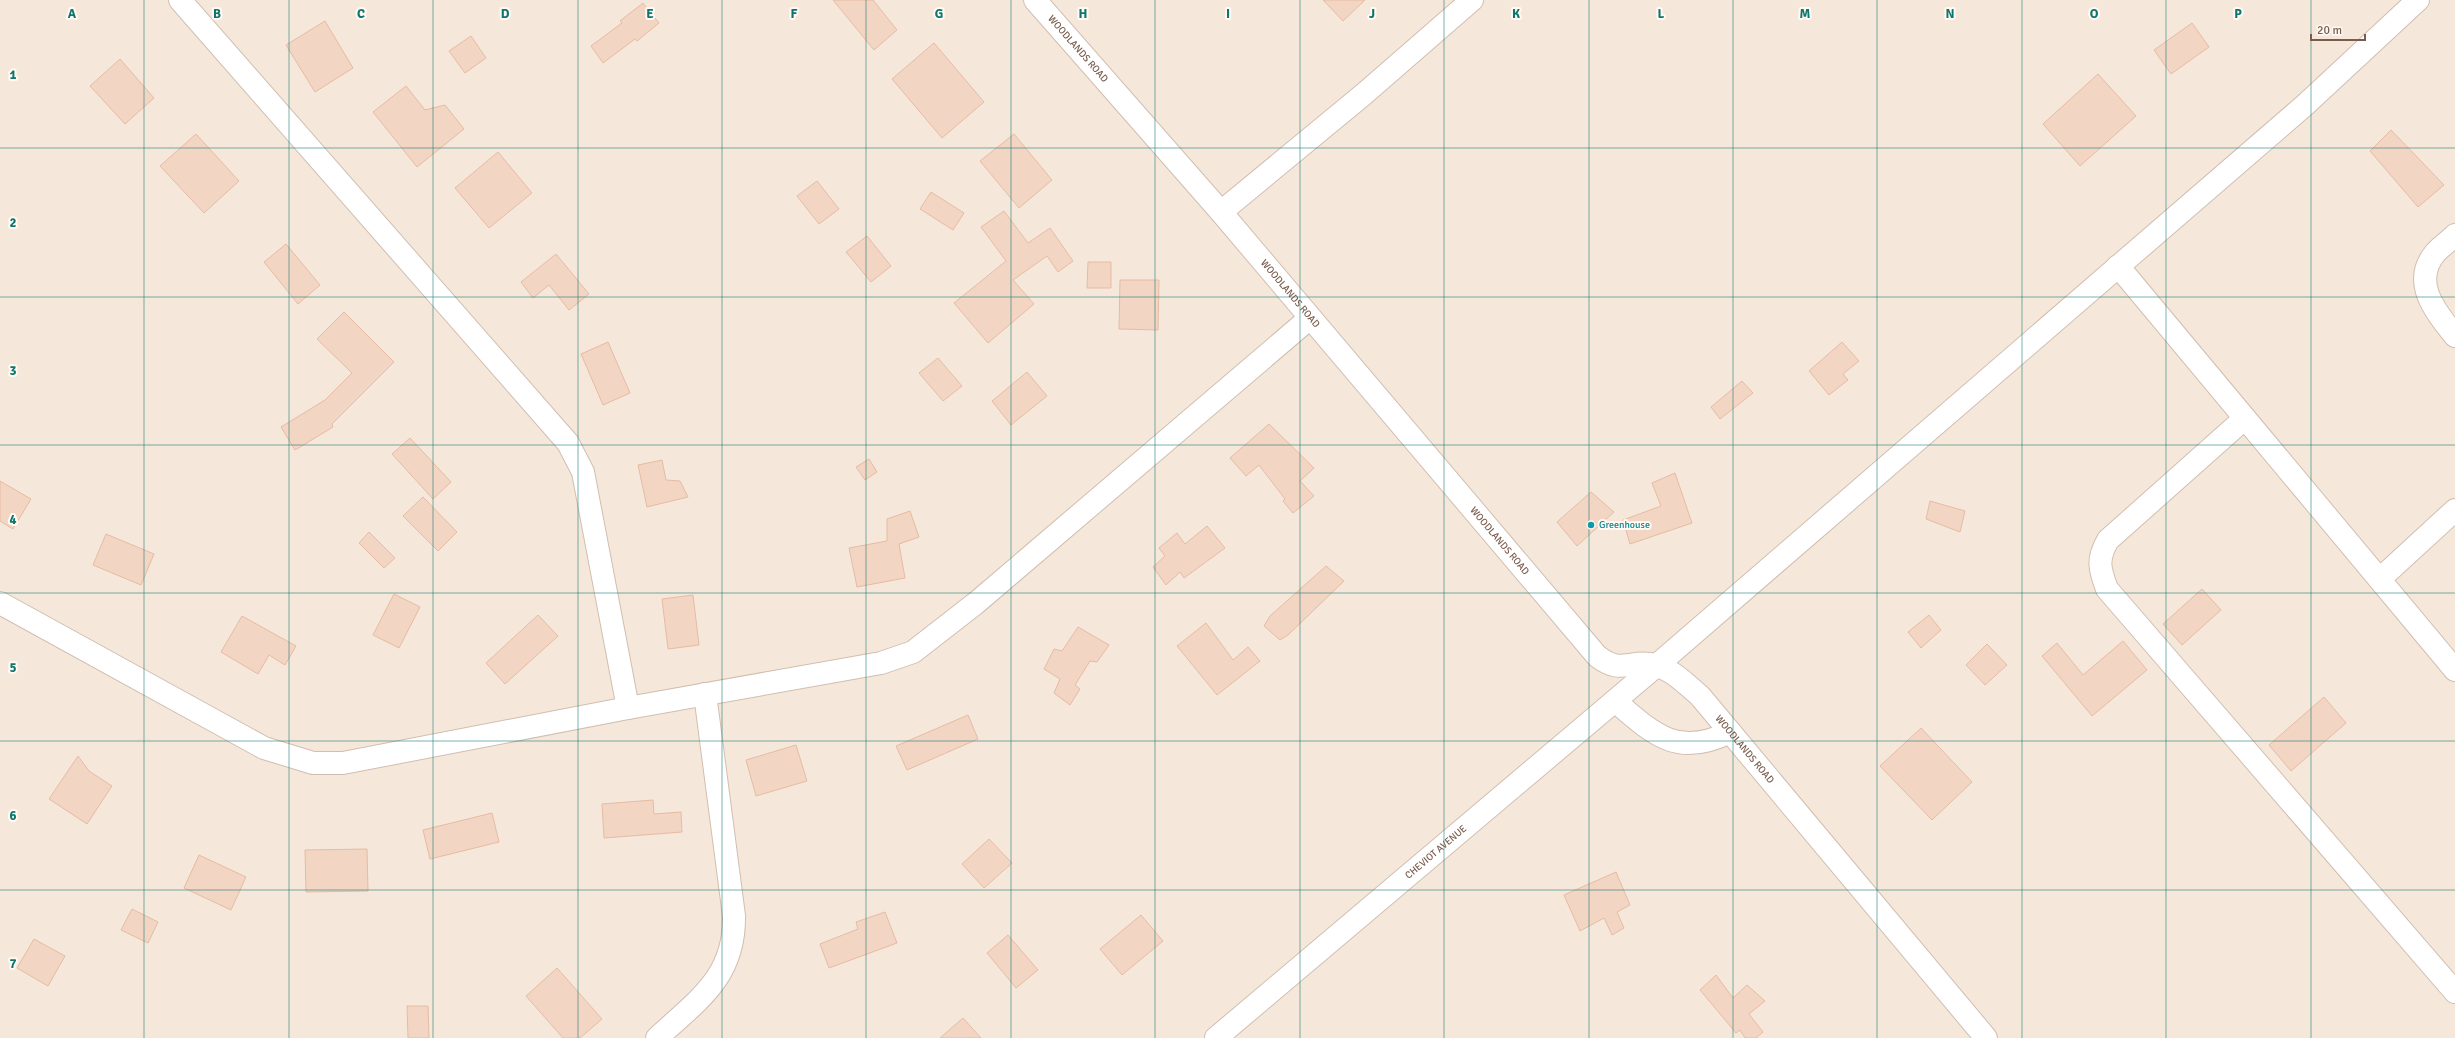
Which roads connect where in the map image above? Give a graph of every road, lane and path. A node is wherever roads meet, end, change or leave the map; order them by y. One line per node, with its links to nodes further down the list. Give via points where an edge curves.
1 (180, 0): 18 (street, via 568,443 583,472)
2 (1035, 0): 5 (street, WOODLANDS ROAD)
3 (1472, 0): 5 (street, via 1364,94)
4 (2418, 0): 7 (street, CHEVIOT AVENUE, via 2305,105)
5 (1221, 212): 8 (street, WOODLANDS ROAD)
6 (2455, 235): 9 (street, via 2436,252 2429,264 2425,286 2433,308)
7 (2118, 266): 10 (street); 14 (street, CHEVIOT AVENUE)
8 (1310, 318): 14 (street, WOODLANDS ROAD, via 1597,656 1616,667); 16 (street, via 976,603 913,652 881,663)
9 (2455, 336)
10 (2244, 419): 12 (street); 20 (street, via 2108,540 2100,553 2102,577 2107,589)
11 (2455, 510): 12 (street)
12 (2381, 578): 15 (street)
13 (0, 603): 18 (street, via 264,748 313,763 343,763)
14 (1656, 666): 17 (street, CHEVIOT AVENUE); 19 (street, WOODLANDS ROAD, via 1672,674 1700,696)
15 (2455, 670)
16 (705, 694): 18 (street); 21 (street, via 734,916 734,936 729,958 718,977 701,998)
17 (1615, 701): 19 (street, via 1648,730 1671,740 1700,744); 22 (street, CHEVIOT AVENUE)
18 (628, 708)
19 (1730, 732): 23 (street, WOODLANDS ROAD)
20 (2455, 992)
21 (657, 1038)
22 (1216, 1038)
23 (1986, 1038)

